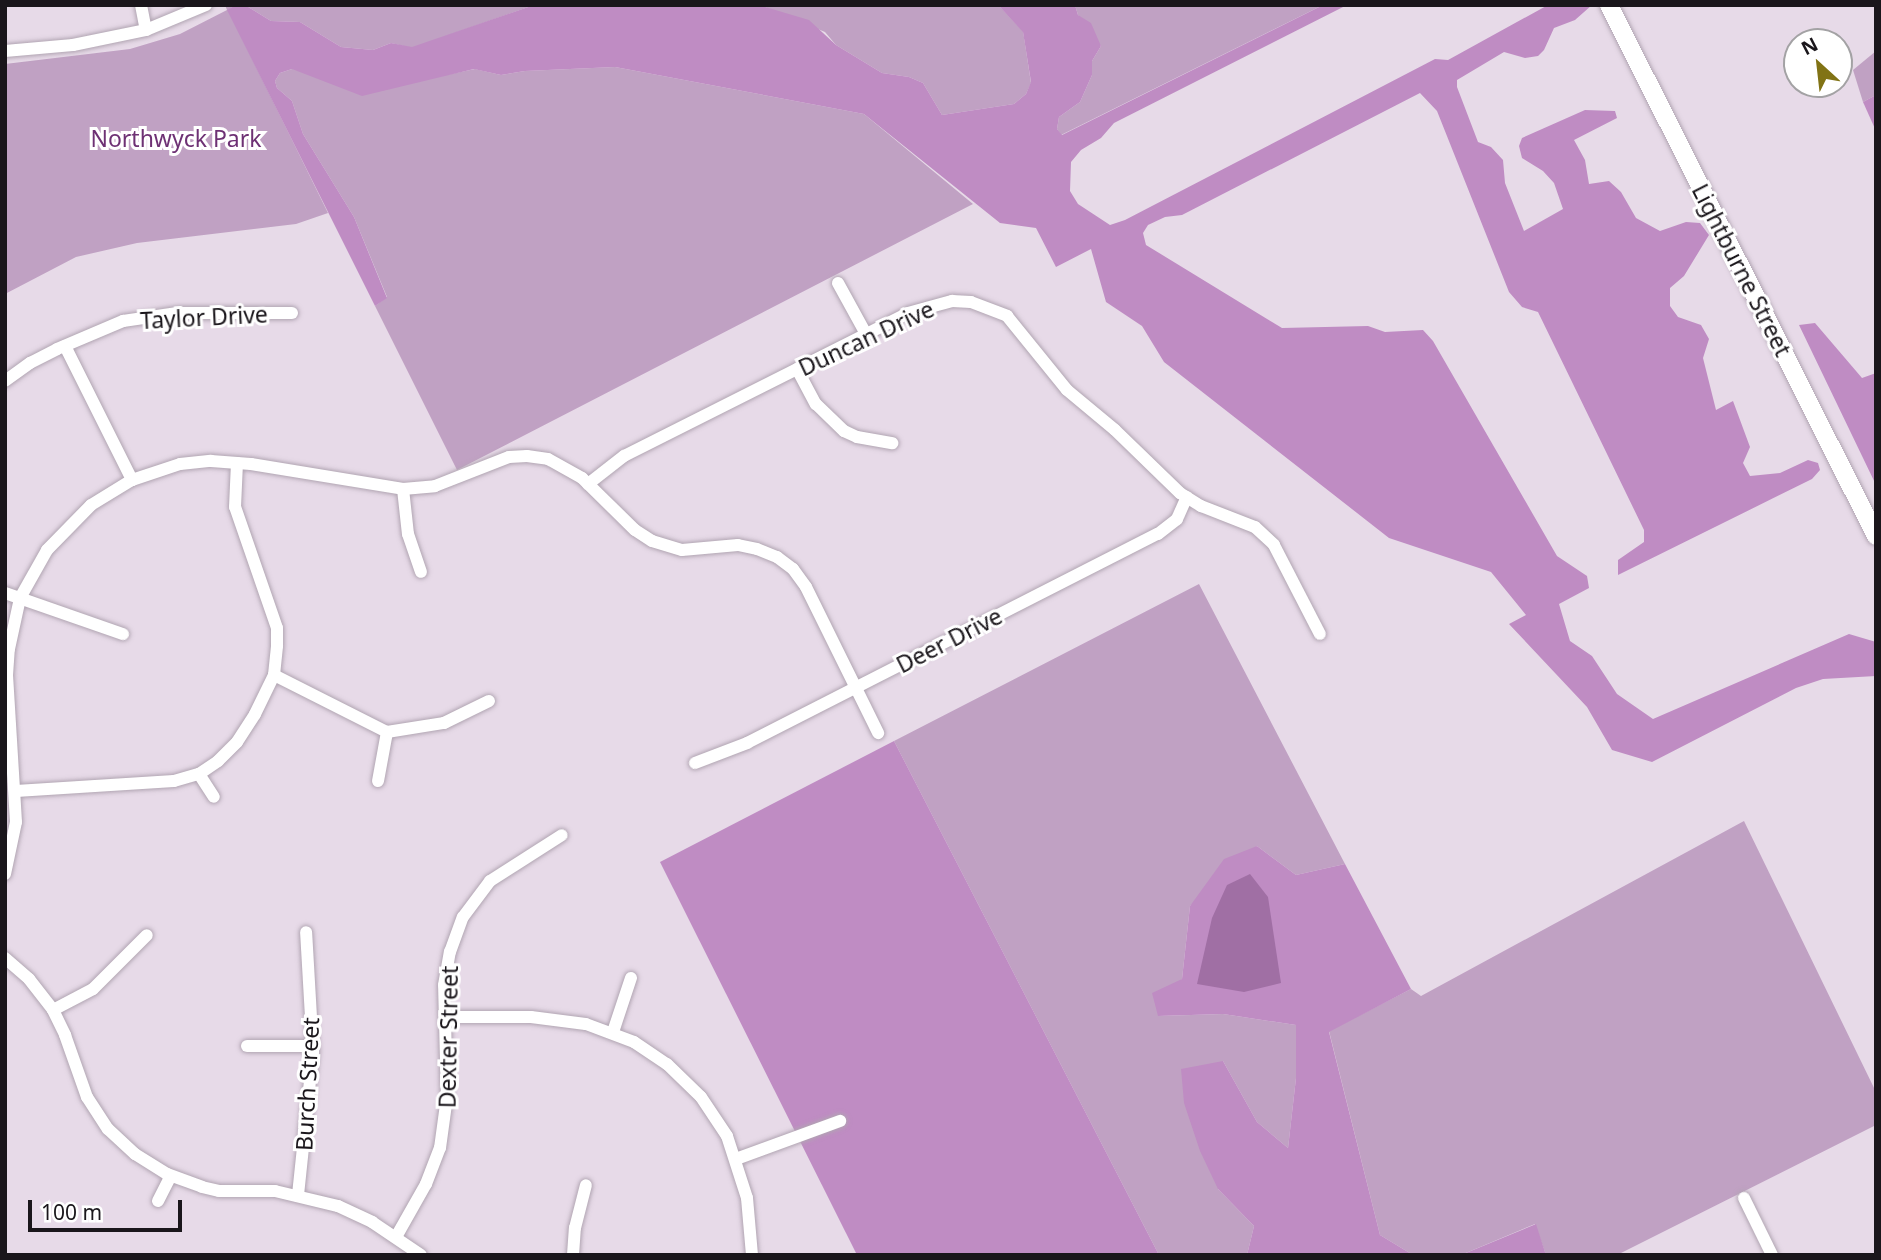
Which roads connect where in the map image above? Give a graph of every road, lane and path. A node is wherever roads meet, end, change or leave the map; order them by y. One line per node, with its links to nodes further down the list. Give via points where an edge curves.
1 (141, 5): 4 (street)
2 (206, 5): 4 (street)
3 (1609, 5): 18 (main road, Lightburne Street)
4 (146, 30): 5 (street, via 73,45)
5 (5, 51)
6 (838, 283): 8 (street)
7 (292, 313): 9 (street, Taylor Drive, via 150,315 123,321)
8 (866, 334): 10 (street, Duncan Drive); 17 (street, Duncan Drive, via 931,304 952,301 990,306 1007,316 1082,405)
9 (65, 346): 11 (street, Taylor Drive); 14 (street)
10 (797, 369): 12 (street, via 816,404 844,430); 15 (street, Duncan Drive, via 624,456)
11 (5, 381)
12 (892, 443)
13 (237, 463): 14 (street, via 180,464); 16 (street); 24 (street, via 235,507 276,628)
14 (132, 480): 21 (street, via 91,505 67,527 30,576)
15 (588, 484): 16 (street, via 548,459 527,456 509,457 435,486); 25 (street, via 635,530 668,547 738,545 777,557 793,569)
16 (403, 489): 19 (street, via 408,534)
17 (1187, 497): 23 (street, Duncan Drive, via 1255,527 1274,545); 25 (street, Deer Drive, via 1177,519 1158,534)
18 (1876, 536)
19 (421, 572)
20 (5, 593): 21 (street)
21 (20, 598): 22 (street); 32 (street, via 7,674)
22 (123, 634)
23 (1320, 634)
24 (274, 675): 27 (street); 30 (street, via 237,741)
25 (856, 687): 28 (street); 29 (street, Deer Drive, via 747,743)
26 (489, 701): 27 (street, via 444,723)
27 (387, 732): 31 (street)
28 (878, 733)
29 (695, 763)
30 (199, 774): 32 (street, via 139,786); 33 (street)
31 (378, 781)
32 (16, 791): 35 (street, via 15,838)
33 (214, 797)
34 (562, 835): 41 (street, Dexter Street, via 502,872 471,904 446,968)
35 (5, 874)
36 (306, 932): 44 (street, Burch Street)
37 (147, 935): 40 (street, via 93,989)
38 (5, 958): 40 (street, via 29,979)
39 (631, 978): 42 (street)
40 (52, 1010): 47 (street, via 97,1114 135,1154)
41 (445, 1017): 42 (street, via 559,1019); 52 (street, Dexter Street, via 447,1097 440,1148)
42 (613, 1032): 46 (street, via 654,1054 685,1079 715,1116)
43 (247, 1046): 44 (street)
44 (313, 1046): 49 (street, Burch Street)
45 (840, 1121): 46 (street)
46 (736, 1159): 55 (street, via 747,1198)
47 (172, 1177): 49 (street, via 219,1191); 51 (street)
48 (586, 1185): 54 (street)
49 (298, 1195): 52 (street, via 356,1213)
50 (1744, 1198): 56 (street)
51 (158, 1201)
52 (396, 1237): 53 (street)
53 (421, 1255)
54 (573, 1255)
55 (752, 1255)
56 (1772, 1255)

